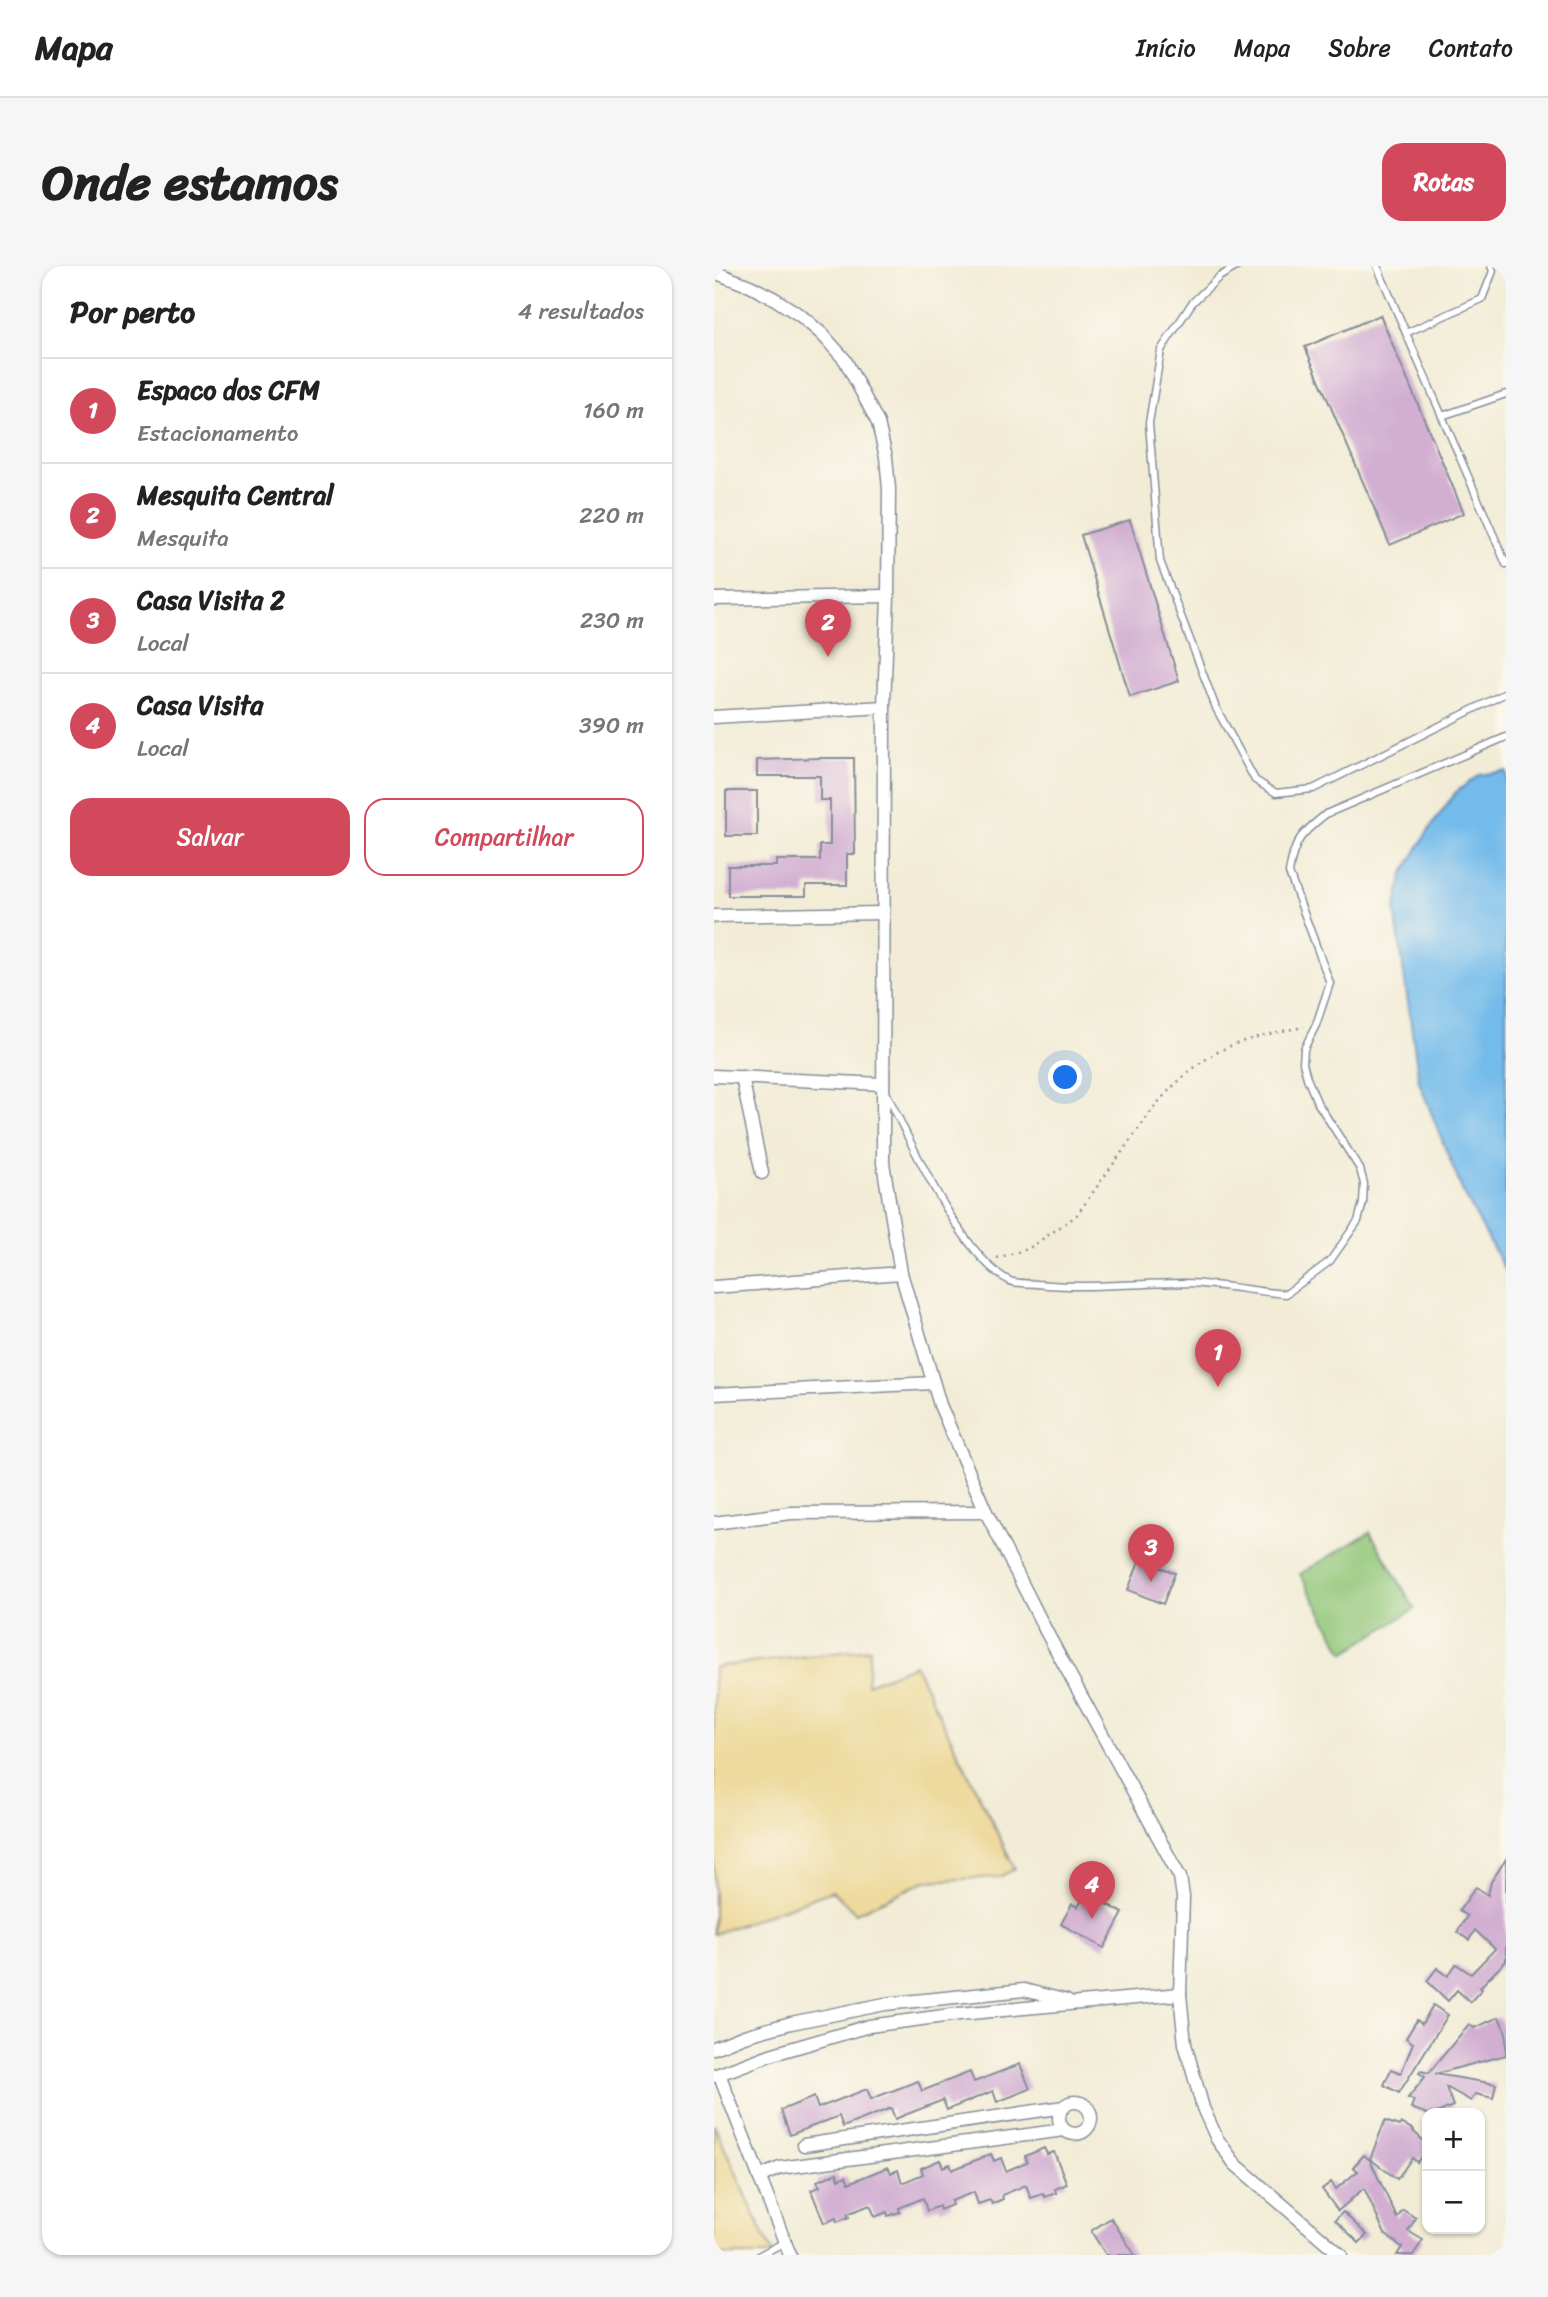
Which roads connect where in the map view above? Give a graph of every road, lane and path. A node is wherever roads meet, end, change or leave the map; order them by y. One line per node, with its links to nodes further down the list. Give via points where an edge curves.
1 (1238, 266): 11 (lane, via 1192,303 1161,350 1149,423 1160,561 1216,708 1255,780 1276,793 1312,789)
2 (1377, 266): 5 (lane)
3 (1491, 266): 5 (lane, via 1482,299)
4 (714, 272): 9 (street, via 750,286 801,316 845,360 866,397 886,457)
5 (1406, 333): 7 (lane)
6 (1506, 394): 7 (lane)
7 (1442, 416): 8 (lane)
8 (1506, 564)
9 (888, 596): 10 (street); 12 (street)
10 (714, 599)
11 (1506, 693)
12 (884, 707): 13 (street); 15 (street)
13 (714, 717)
14 (1506, 737): 17 (lane, via 1326,814 1301,834 1289,873 1330,983)
15 (883, 914): 16 (street); 20 (street)
16 (714, 916)
17 (1316, 1025): 22 (path, via 1287,1029 1210,1056 1159,1101 1076,1216 1028,1249); 22 (lane, via 1304,1049 1303,1063 1317,1102 1360,1169 1363,1203 1358,1221 1330,1261 1286,1294 1187,1283 1056,1286 1012,1282)
18 (714, 1076): 19 (street)
19 (742, 1077): 20 (street); 21 (street)
20 (882, 1084): 22 (lane, via 930,1180); 23 (street, via 883,1163)
21 (762, 1172)
22 (984, 1261)
23 (901, 1273): 24 (street); 25 (street)
24 (714, 1287)
25 (933, 1383): 26 (street); 27 (street)
26 (714, 1394)
27 (986, 1512): 28 (street, via 791,1513); 29 (street, via 1180,1877)
28 (714, 1523)
29 (1180, 1994): 30 (street); 42 (street, via 1194,2079 1225,2152)
30 (1074, 2003): 31 (street, via 1024,1990 885,2004 791,2023); 32 (street, via 869,2026)
31 (714, 2048)
32 (716, 2075): 36 (street)
33 (1064, 2107): 34 (street, via 1059,2121); 34 (street, via 1082,2103 1091,2118 1082,2133); 35 (street)
34 (1064, 2130): 36 (street, via 780,2168)
35 (804, 2145)
36 (759, 2177): 37 (street)
37 (785, 2242): 40 (lane); 41 (street)
38 (714, 2250): 39 (lane)
39 (725, 2255)
40 (760, 2255)
41 (790, 2255)
42 (1341, 2255)

